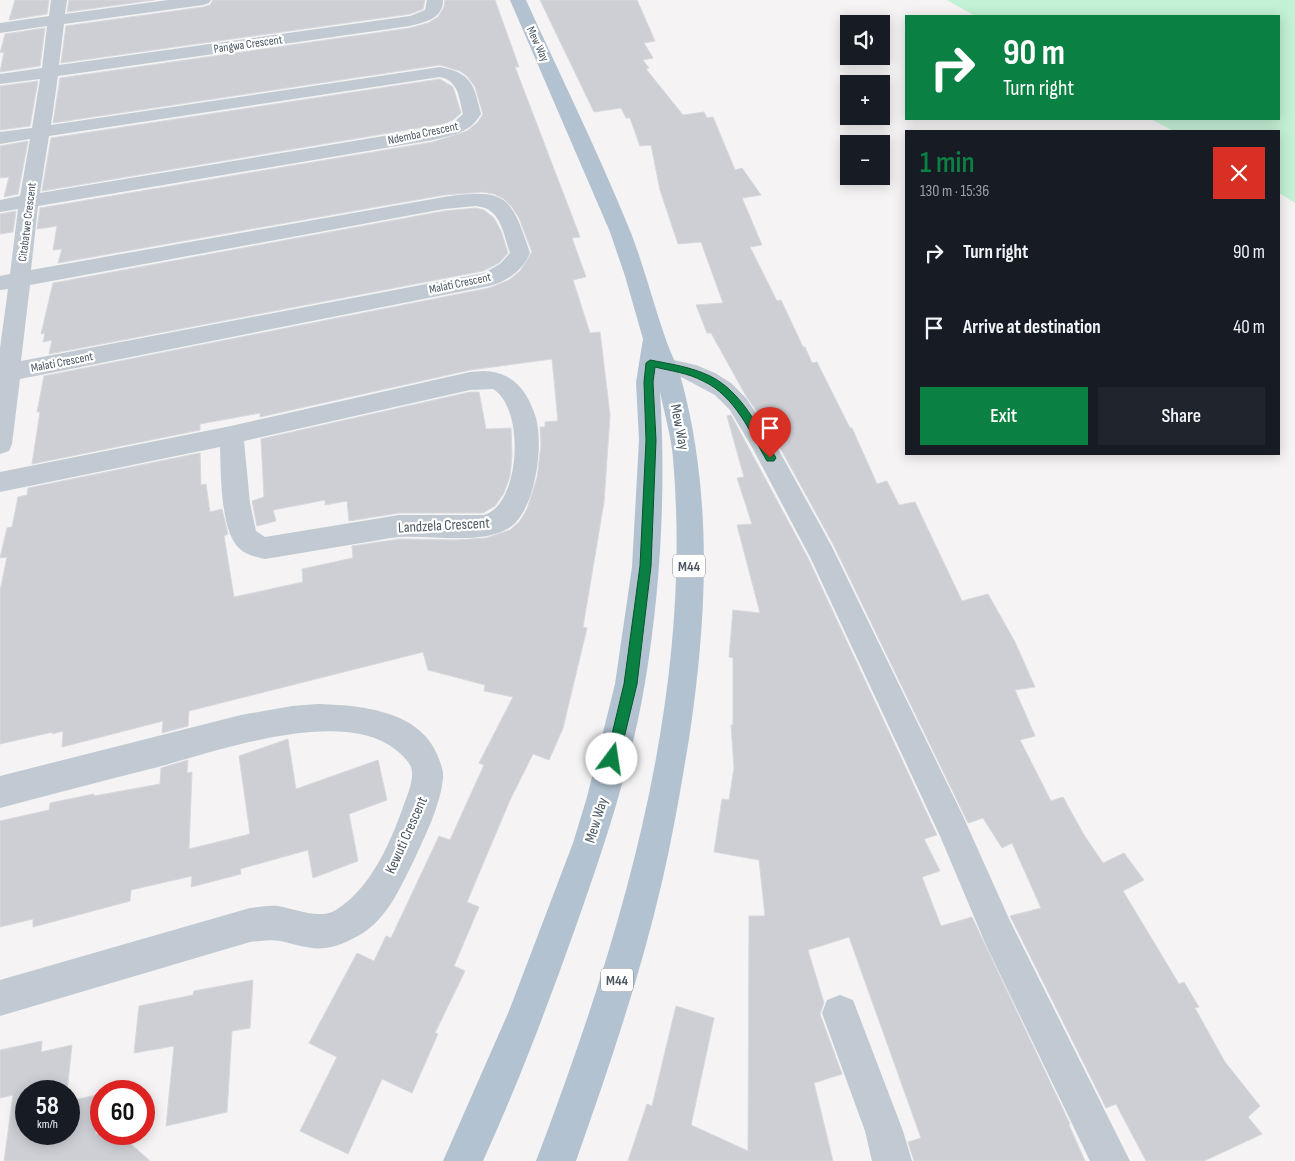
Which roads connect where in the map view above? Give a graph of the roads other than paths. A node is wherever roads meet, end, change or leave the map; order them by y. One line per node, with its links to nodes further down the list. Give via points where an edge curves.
1 (203, 0): 4 (street)
2 (435, 0): 6 (street, Pangwa Crescent, via 436,8 431,14 410,21)
3 (518, 0): 13 (main road, Mew Way / M44, via 620,232 636,276)
4 (58, 10): 5 (street); 6 (street, Citabatwe Crescent)
5 (0, 28)
6 (50, 72): 7 (street); 8 (street, Citabatwe Crescent)
7 (0, 79)
8 (40, 132): 9 (street); 10 (street, Citabatwe Crescent); 10 (street, Ndemba Crescent, via 440,72 452,73 463,82 472,114 456,129 433,134)
9 (0, 138)
10 (29, 201): 11 (street); 12 (street, Citabatwe Crescent)
11 (0, 206)
12 (10, 281): 14 (street, Citabatwe Crescent); 14 (street, Malati Crescent, via 473,200 488,201 505,212 520,253 516,263 506,271 488,278)
13 (656, 356): 21 (main road, Mew Way / M44, via 648,382 651,440 646,566 630,684 603,797 526,1014); 22 (main road, Mew Way / M44, via 670,380 686,456 690,546 683,679 664,795 645,883 589,1071); 24 (street, via 723,388 738,404 762,443 821,553 951,825 998,933)
14 (4, 374): 16 (street, Citabatwe Crescent)
15 (231, 435): 15 (street, Landzela Crescent, via 240,520 245,537 265,548 399,526 484,526 496,523 513,506 524,472 528,439 515,396 506,386 486,380); 17 (street, Landzela Crescent)
16 (0, 444)
17 (0, 482)
18 (0, 792): 19 (street, Kewuti Crescent, via 271,722 324,717 367,722 397,732 414,745 422,757 428,782 385,882 371,904 332,930 274,923 250,925)
19 (0, 998)
20 (840, 1012): 23 (street)
21 (463, 1161)
22 (556, 1161)
23 (892, 1161)
24 (1110, 1161)

